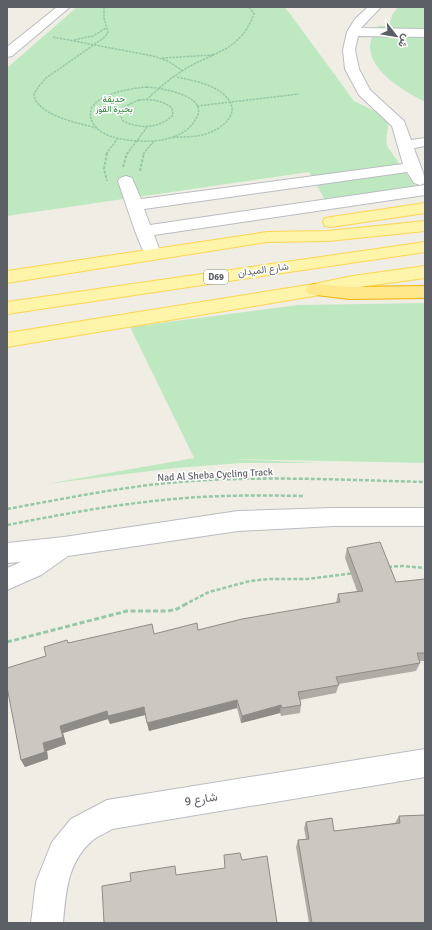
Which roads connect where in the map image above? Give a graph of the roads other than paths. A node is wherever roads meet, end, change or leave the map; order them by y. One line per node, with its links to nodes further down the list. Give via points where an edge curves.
1 (64, 7): 5 (street)
2 (375, 7): 3 (street, via 359,22)
3 (353, 32): 4 (street); 7 (street, via 349,50 356,80 364,92 399,124)
4 (425, 33)
5 (7, 53)
6 (425, 142): 7 (street)
7 (406, 145): 8 (street)
8 (412, 167): 10 (street); 11 (street)
9 (126, 181): 11 (street)
10 (425, 190): 14 (street)
11 (134, 205): 14 (street)
12 (425, 208): 15 (main road, via 342,220)
13 (425, 226): 15 (main road, via 328,236)
14 (144, 231): 17 (street)
15 (267, 237): 17 (main road)
16 (425, 247): 22 (main road, شارع الميدان / D69)
17 (152, 254): 19 (main road)
18 (425, 272): 20 (main road)
19 (7, 277)
20 (314, 290): 21 (highway, via 355,293); 23 (main road)
21 (425, 292)
22 (7, 308)
23 (7, 340)
24 (425, 517): 25 (street, via 333,516 238,521)
25 (64, 546): 26 (street); 27 (street, via 32,568)
26 (7, 553)
27 (7, 579)
28 (425, 763): 29 (street, شارع 9, via 107,815 82,830 63,853 52,882)
29 (47, 923)

